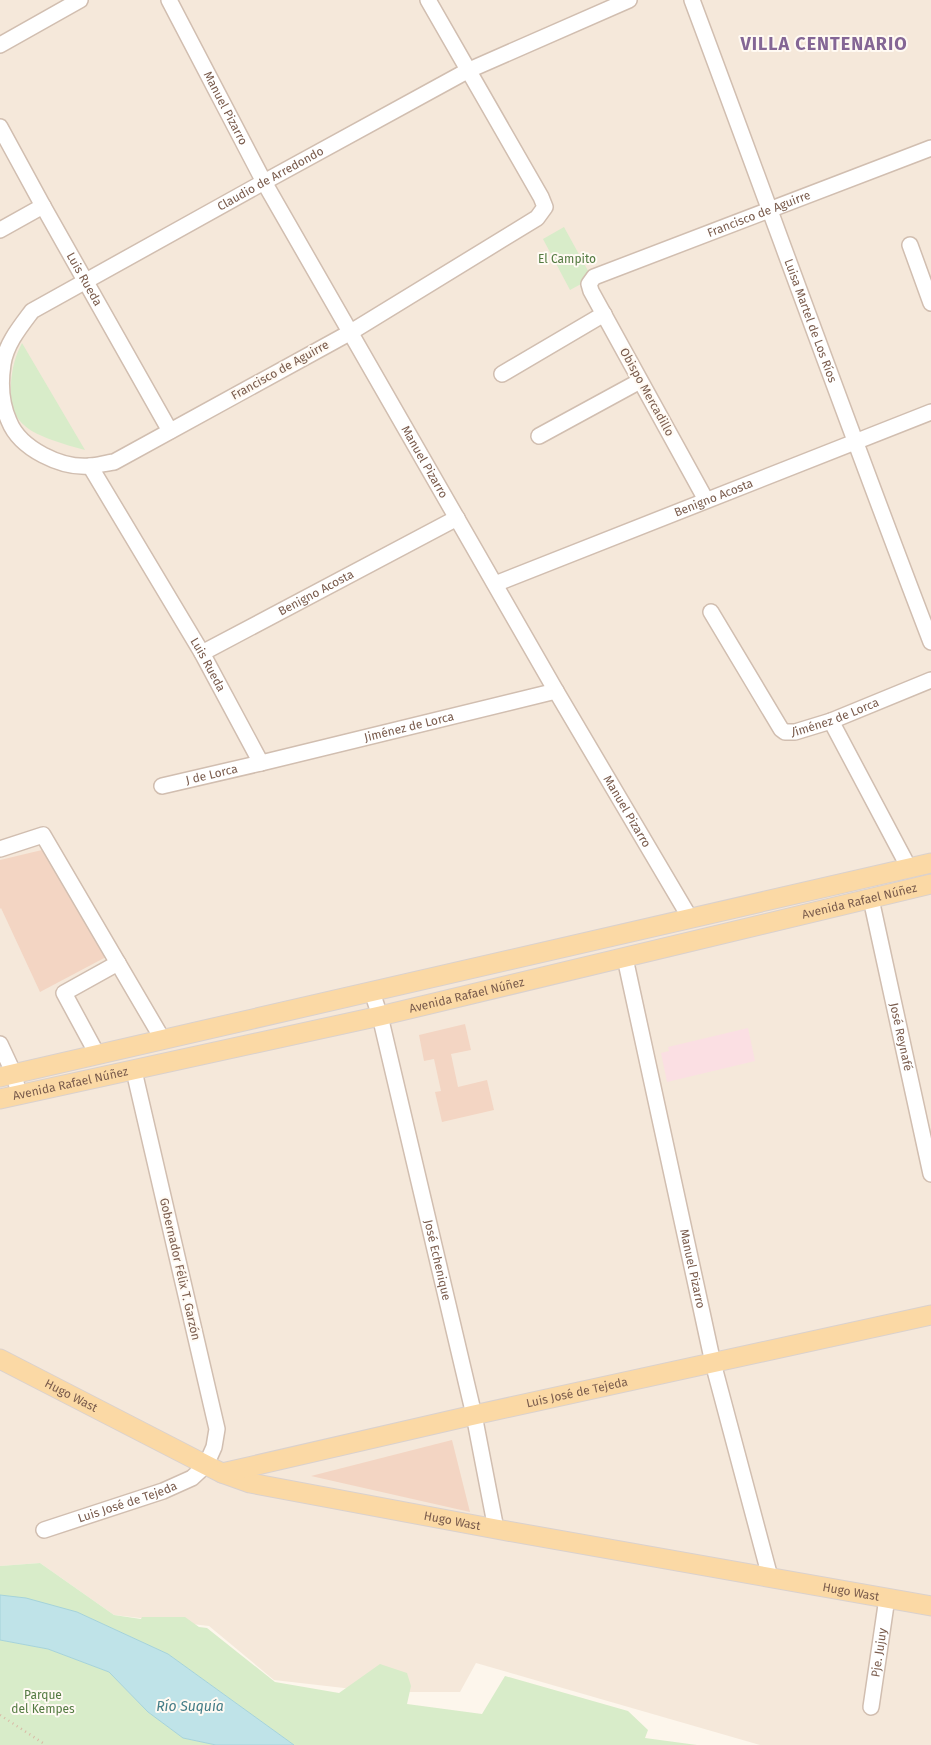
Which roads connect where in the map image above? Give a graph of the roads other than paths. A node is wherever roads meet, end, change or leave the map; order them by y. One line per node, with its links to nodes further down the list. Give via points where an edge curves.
1 (80, 0): 6 (street)
2 (169, 0): 10 (street, Manuel Pizarro)
3 (428, 0): 7 (street)
4 (629, 0): 7 (street, Claudio de Arredondo)
5 (692, 0): 12 (street, Luisa Martel de Los Ríos)
6 (0, 45)
7 (468, 71): 10 (street, Claudio de Arredondo); 19 (street, Francisco de Aguirre, via 545,207 537,218)
8 (0, 127): 11 (street, Luis Rueda)
9 (931, 148): 12 (street, Francisco de Aguirre)
10 (264, 182): 15 (street, Claudio de Arredondo); 19 (street, Manuel Pizarro)
11 (43, 206): 13 (street); 15 (street, Luis Rueda)
12 (770, 209): 16 (street, Francisco de Aguirre, via 594,277); 26 (street, Luisa Martel de Los Ríos)
13 (0, 230)
14 (910, 245): 17 (street)
15 (85, 280): 23 (street, Claudio de Arredondo, via 32,312 18,330 3,363 0,390); 24 (street, Luis Rueda)
16 (589, 284): 18 (street, Obispo Mercadillo)
17 (931, 303)
18 (604, 314): 20 (street); 21 (street, Obispo Mercadillo)
19 (351, 332): 24 (street, Francisco de Aguirre); 29 (street, Manuel Pizarro)
20 (502, 374)
21 (640, 381): 25 (street); 28 (street, Obispo Mercadillo)
22 (931, 412): 26 (street, Benigno Acosta)
23 (4, 424): 27 (street, Francisco de Aguirre, via 50,459)
24 (170, 431): 27 (street, Francisco de Aguirre, via 114,462)
25 (539, 436)
26 (854, 441): 28 (street, Benigno Acosta); 32 (street, Luisa Martel de Los Ríos)
27 (90, 466): 33 (street, Luis Rueda)
28 (706, 500): 30 (street, Benigno Acosta)
29 (457, 518): 30 (street, Manuel Pizarro); 33 (street, Benigno Acosta)
30 (495, 584): 35 (street, Manuel Pizarro)
31 (711, 612): 36 (street, Jiménez de Lorca, via 781,729 795,732)
32 (931, 642)
33 (202, 653): 37 (street, Luis Rueda)
34 (931, 680): 36 (street, Jiménez de Lorca)
35 (556, 691): 37 (street, Jiménez de Lorca); 44 (street, Manuel Pizarro)
36 (830, 721): 41 (street)
37 (261, 763): 38 (street, J de Lorca)
38 (162, 786)
39 (0, 849): 46 (street, via 43,835)
40 (931, 863): 41 (main road, Avenida Rafael Núñez)
41 (909, 868): 44 (main road, Avenida Rafael Núñez)
42 (931, 884): 43 (main road, Avenida Rafael Núñez)
43 (871, 899): 45 (main road, Avenida Rafael Núñez); 56 (street, José Reynafé)
44 (690, 918): 47 (main road, Avenida Rafael Núñez)
45 (625, 958): 48 (main road, Avenida Rafael Núñez); 59 (street, Manuel Pizarro)
46 (118, 964): 49 (street); 51 (street, via 64,994)
47 (372, 992): 48 (street, José Echenique); 49 (main road, Avenida Rafael Núñez)
48 (380, 1016): 52 (main road, Avenida Rafael Núñez); 60 (street, José Echenique)
49 (163, 1040): 51 (main road, Avenida Rafael Núñez)
50 (0, 1044): 53 (street)
51 (97, 1054): 53 (main road, Avenida Rafael Núñez)
52 (134, 1071): 54 (main road, Avenida Rafael Núñez); 61 (street, Gobernador Félix T. Garzón, via 216,1429)
53 (7, 1076): 54 (street)
54 (19, 1096): 55 (main road, Avenida Rafael Núñez)
55 (0, 1099)
56 (931, 1174)
57 (931, 1315): 59 (main road, Luis José de Tejeda)
58 (0, 1358): 61 (main road, Hugo Wast)
59 (713, 1363): 60 (main road, Luis José de Tejeda); 64 (street, Manuel Pizarro)
60 (474, 1414): 61 (main road, Luis José de Tejeda); 63 (street, José Echenique)
61 (214, 1469): 62 (street, Luis José de Tejeda, via 163,1490); 63 (main road, Hugo Wast, via 262,1486)
62 (44, 1530)
63 (496, 1530): 64 (main road, Hugo Wast)
64 (770, 1578): 65 (main road, Hugo Wast)
65 (886, 1598): 66 (main road, Hugo Wast); 67 (street, Pje. Jujuy)
66 (931, 1606)
67 (871, 1707)

